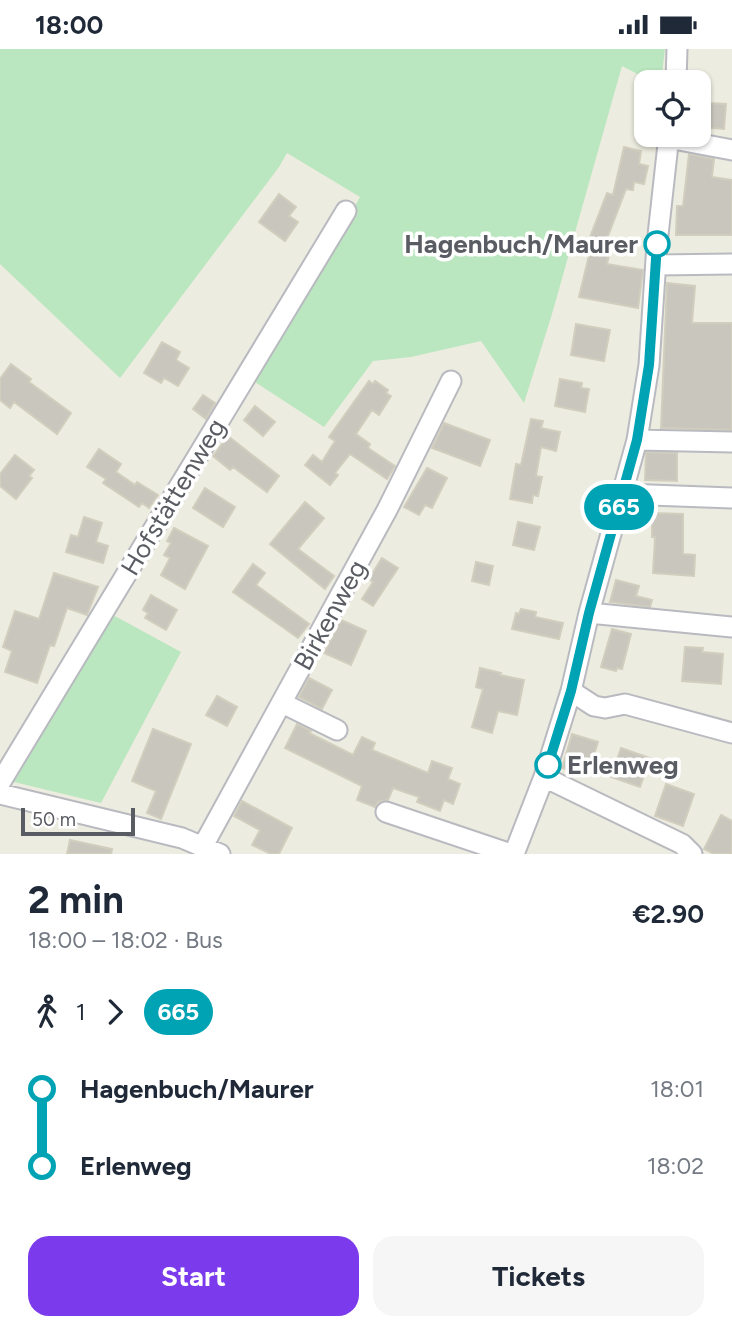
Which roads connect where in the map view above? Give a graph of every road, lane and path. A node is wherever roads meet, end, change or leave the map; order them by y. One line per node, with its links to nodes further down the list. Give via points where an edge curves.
1 (677, 49): 2 (street)
2 (676, 70)
3 (711, 145): 5 (street)
4 (668, 147): 8 (street)
5 (732, 150)
6 (346, 211): 21 (street, Hofstättenweg)
7 (732, 264): 8 (street)
8 (656, 265): 10 (street, via 649,365)
9 (452, 381): 17 (street, Birkenweg)
10 (637, 440): 11 (street); 12 (street)
11 (732, 442)
12 (623, 493): 13 (street); 14 (street)
13 (732, 498)
14 (589, 613): 15 (street); 16 (street)
15 (732, 627)
16 (571, 691): 19 (street, via 594,706 625,704); 20 (street)
17 (282, 703): 18 (street); 25 (street, Birkenweg)
18 (337, 730)
19 (732, 733)
20 (544, 777): 26 (street); 27 (street, via 682,844)
21 (0, 783)
22 (0, 793): 25 (street, via 182,838)
23 (416, 811): 26 (street)
24 (386, 812): 26 (street)
25 (212, 850)
26 (514, 851)
27 (692, 854)

